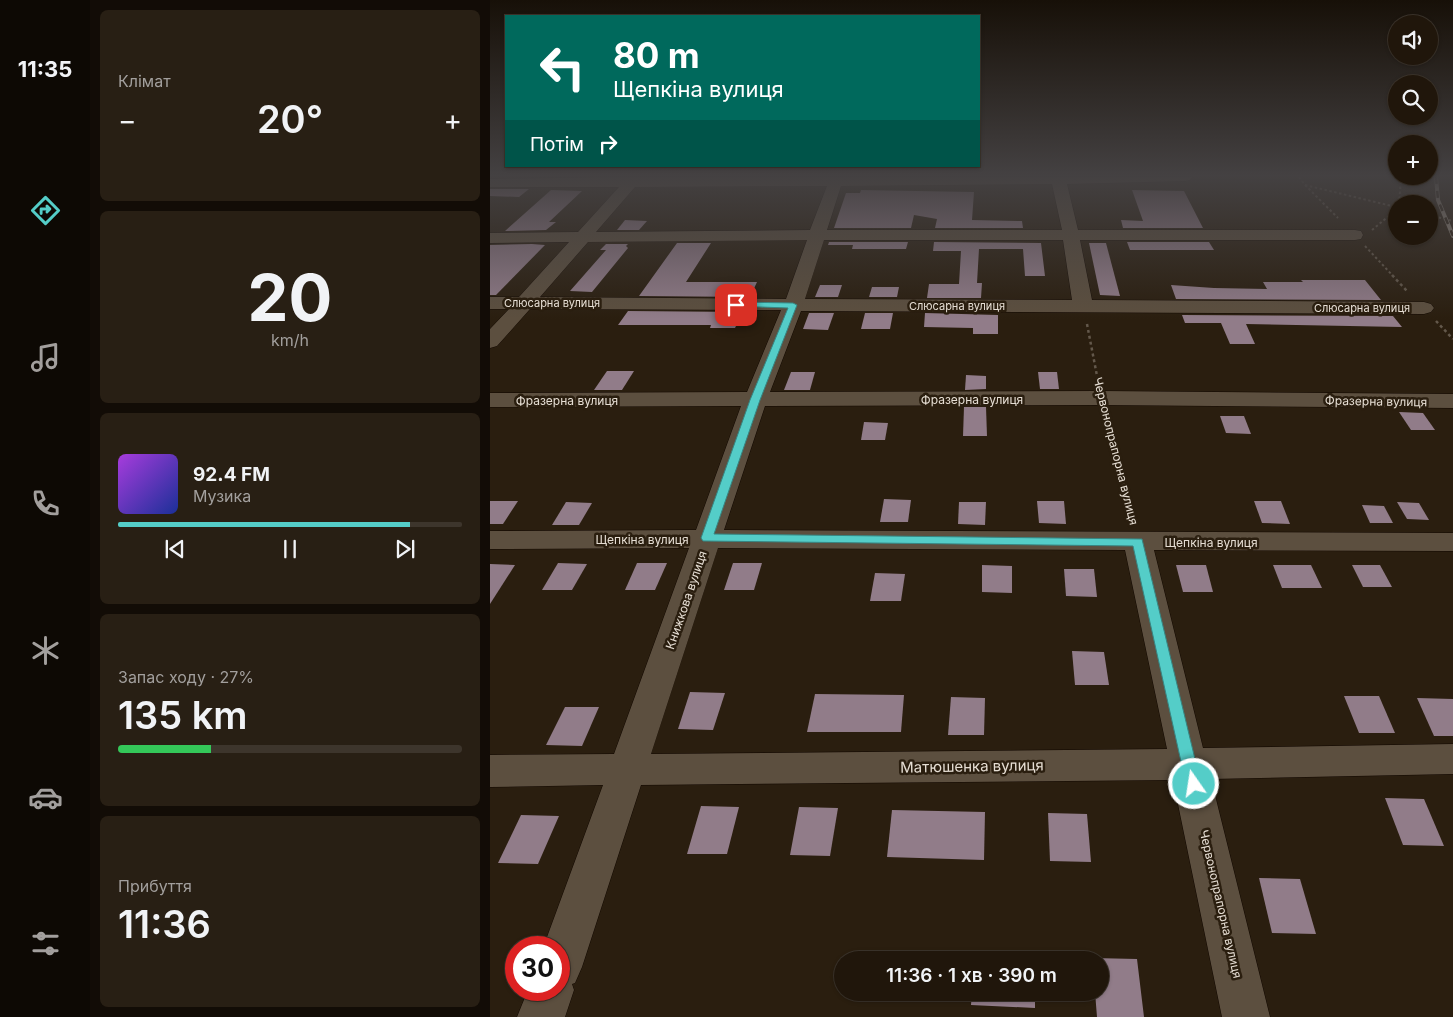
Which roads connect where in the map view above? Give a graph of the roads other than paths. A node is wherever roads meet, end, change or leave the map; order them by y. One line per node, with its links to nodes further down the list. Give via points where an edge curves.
1 (594, 224): 7 (street)
2 (819, 224): 4 (street, Книжкова вулиця)
3 (1069, 224): 5 (street)
4 (816, 234): 5 (street); 7 (street); 11 (street, Книжкова вулиця)
5 (1071, 235): 6 (street); 12 (street)
6 (1355, 235)
7 (584, 236): 8 (street); 9 (street)
8 (490, 238)
9 (526, 302): 10 (street, Слюсарна вулиця); 11 (street, Слюсарна вулиця); 14 (street)
10 (490, 303)
11 (793, 305): 12 (street, Слюсарна вулиця); 16 (street, Книжкова вулиця)
12 (1083, 307): 13 (street, Слюсарна вулиця)
13 (1424, 308)
14 (490, 342)
15 (490, 400): 16 (street, Фразерна вулиця)
16 (755, 400): 17 (street, Фразерна вулиця); 18 (street, Книжкова вулиця)
17 (1453, 401)
18 (707, 538): 19 (street, Щепкіна вулиця); 20 (street, Щепкіна вулиця); 24 (street, Книжкова вулиця)
19 (490, 540)
20 (1138, 542): 21 (street, Щепкіна вулиця); 23 (street, Червонопрапорна вулиця)
21 (1453, 542)
22 (1453, 759): 23 (street, Матюшенка вулиця)
23 (1189, 764): 24 (street, Матюшенка вулиця); 29 (street, Червонопрапорна вулиця)
24 (627, 769): 25 (street, Матюшенка вулиця); 26 (street, Книжкова вулиця)
25 (490, 771)
26 (570, 936)
27 (547, 1001): 28 (street)
28 (541, 1017)
29 (1246, 1017)

